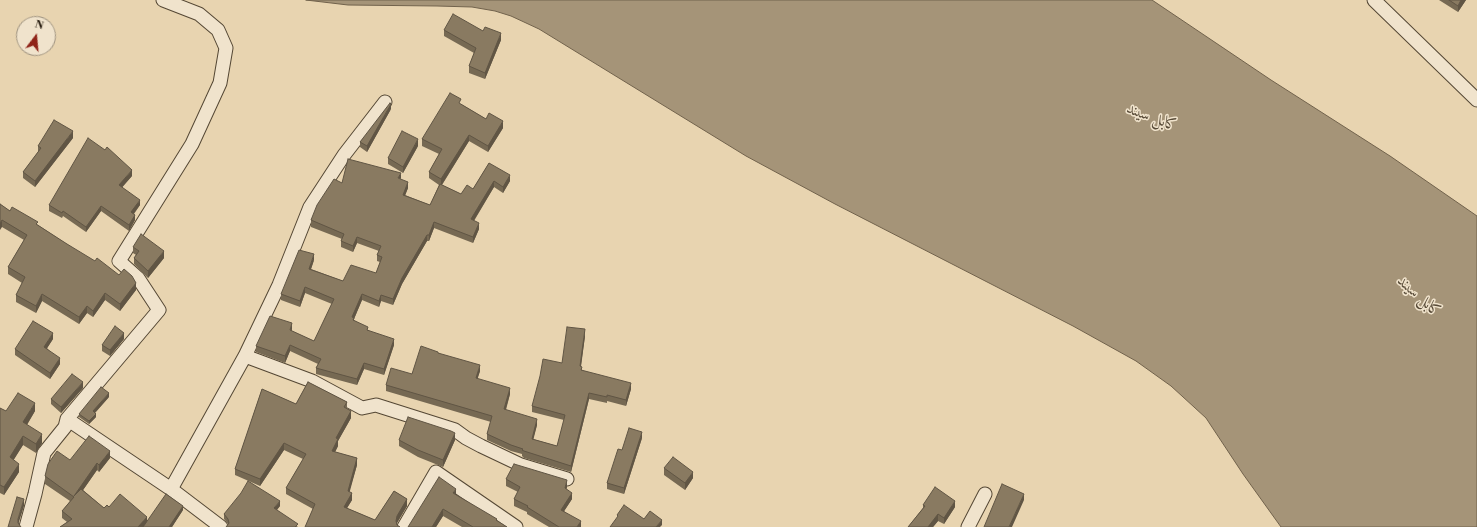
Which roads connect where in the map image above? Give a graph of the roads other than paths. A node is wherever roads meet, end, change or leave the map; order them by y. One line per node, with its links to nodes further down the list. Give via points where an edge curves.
1 (163, 0): 6 (street, via 199,14 218,30 226,48 220,83 192,144 119,261 138,278 159,310)
2 (1374, 0): 3 (street)
3 (1477, 100)
4 (385, 102): 5 (street, via 344,155 310,207 279,285)
5 (244, 356): 7 (street, via 312,381 362,408 376,405 455,430 521,465); 8 (street)
6 (67, 419): 8 (street); 11 (street, via 65,427 44,453)
7 (567, 479)
8 (172, 489): 12 (street)
9 (985, 494): 14 (street)
10 (408, 526): 13 (street, via 436,472)
11 (26, 527)
12 (221, 527)
13 (516, 527)
14 (968, 527)

